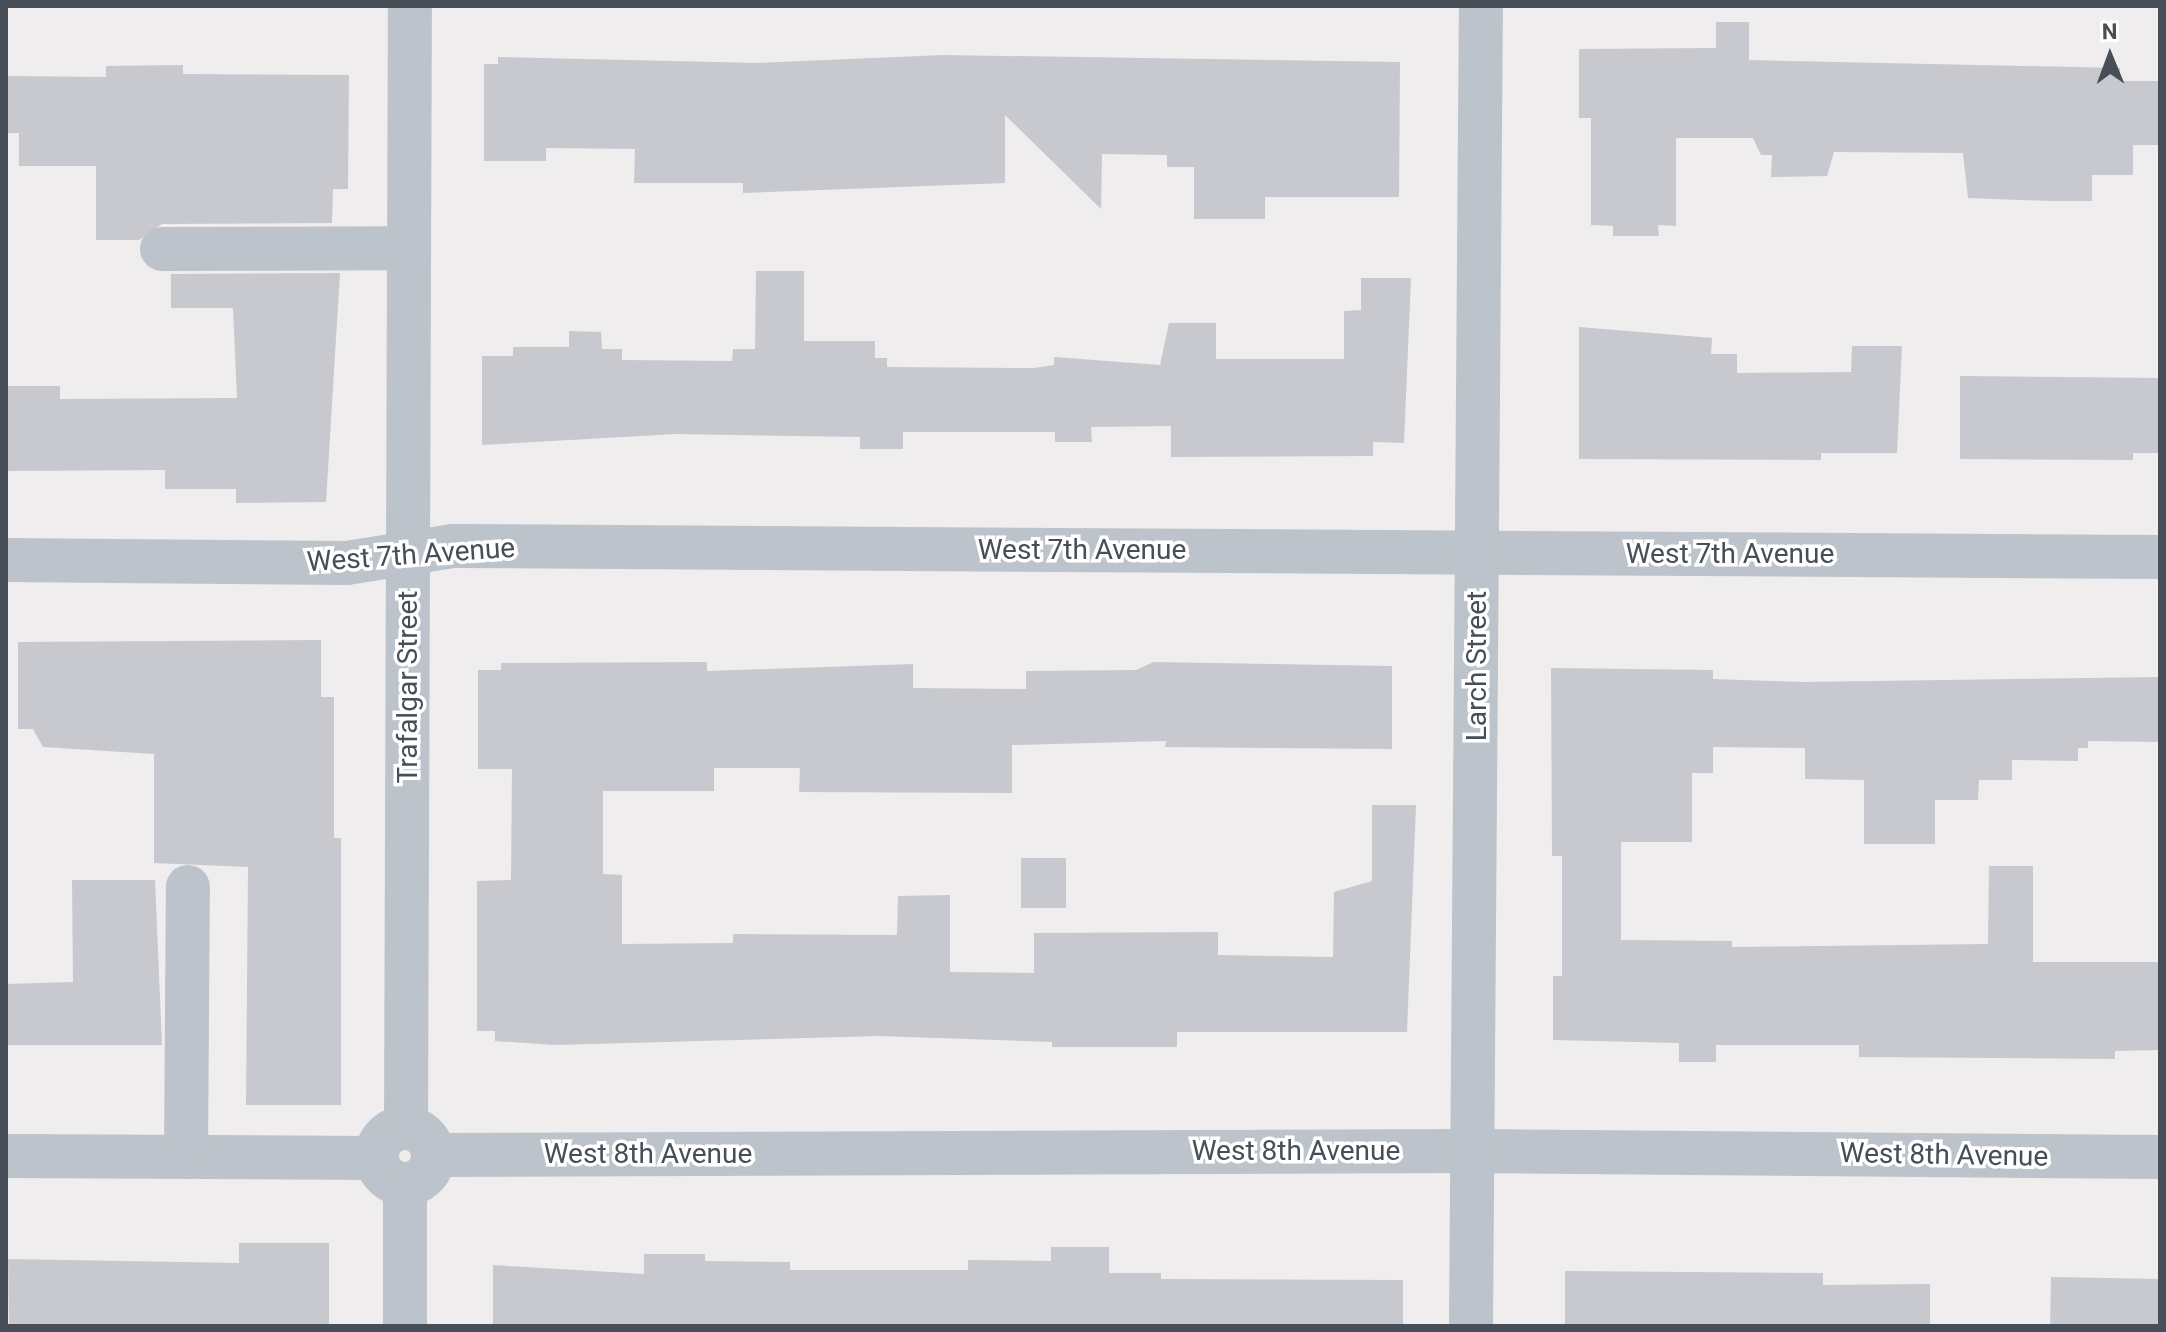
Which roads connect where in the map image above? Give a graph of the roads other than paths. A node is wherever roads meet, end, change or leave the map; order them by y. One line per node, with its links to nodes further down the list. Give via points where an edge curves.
1 (410, 6): 3 (street, Trafalgar Street)
2 (1481, 6): 5 (street, Larch Street)
3 (409, 248): 4 (street); 6 (street, Trafalgar Street)
4 (162, 249)
5 (1477, 552): 6 (street, West 7th Avenue, via 453,546); 7 (street, West 7th Avenue); 10 (street, Larch Street)
6 (408, 553): 8 (street, West 7th Avenue, via 347,563); 13 (street, Trafalgar Street)
7 (2160, 557)
8 (6, 560)
9 (188, 887): 12 (street)
10 (1473, 1151): 13 (street, West 8th Avenue); 14 (street, West 8th Avenue); 16 (street, Larch Street)
11 (6, 1156): 12 (street, West 8th Avenue)
12 (186, 1157): 13 (street, West 8th Avenue)
13 (405, 1157): 15 (street, Trafalgar Street)
14 (2160, 1157)
15 (405, 1326)
16 (1471, 1326)

